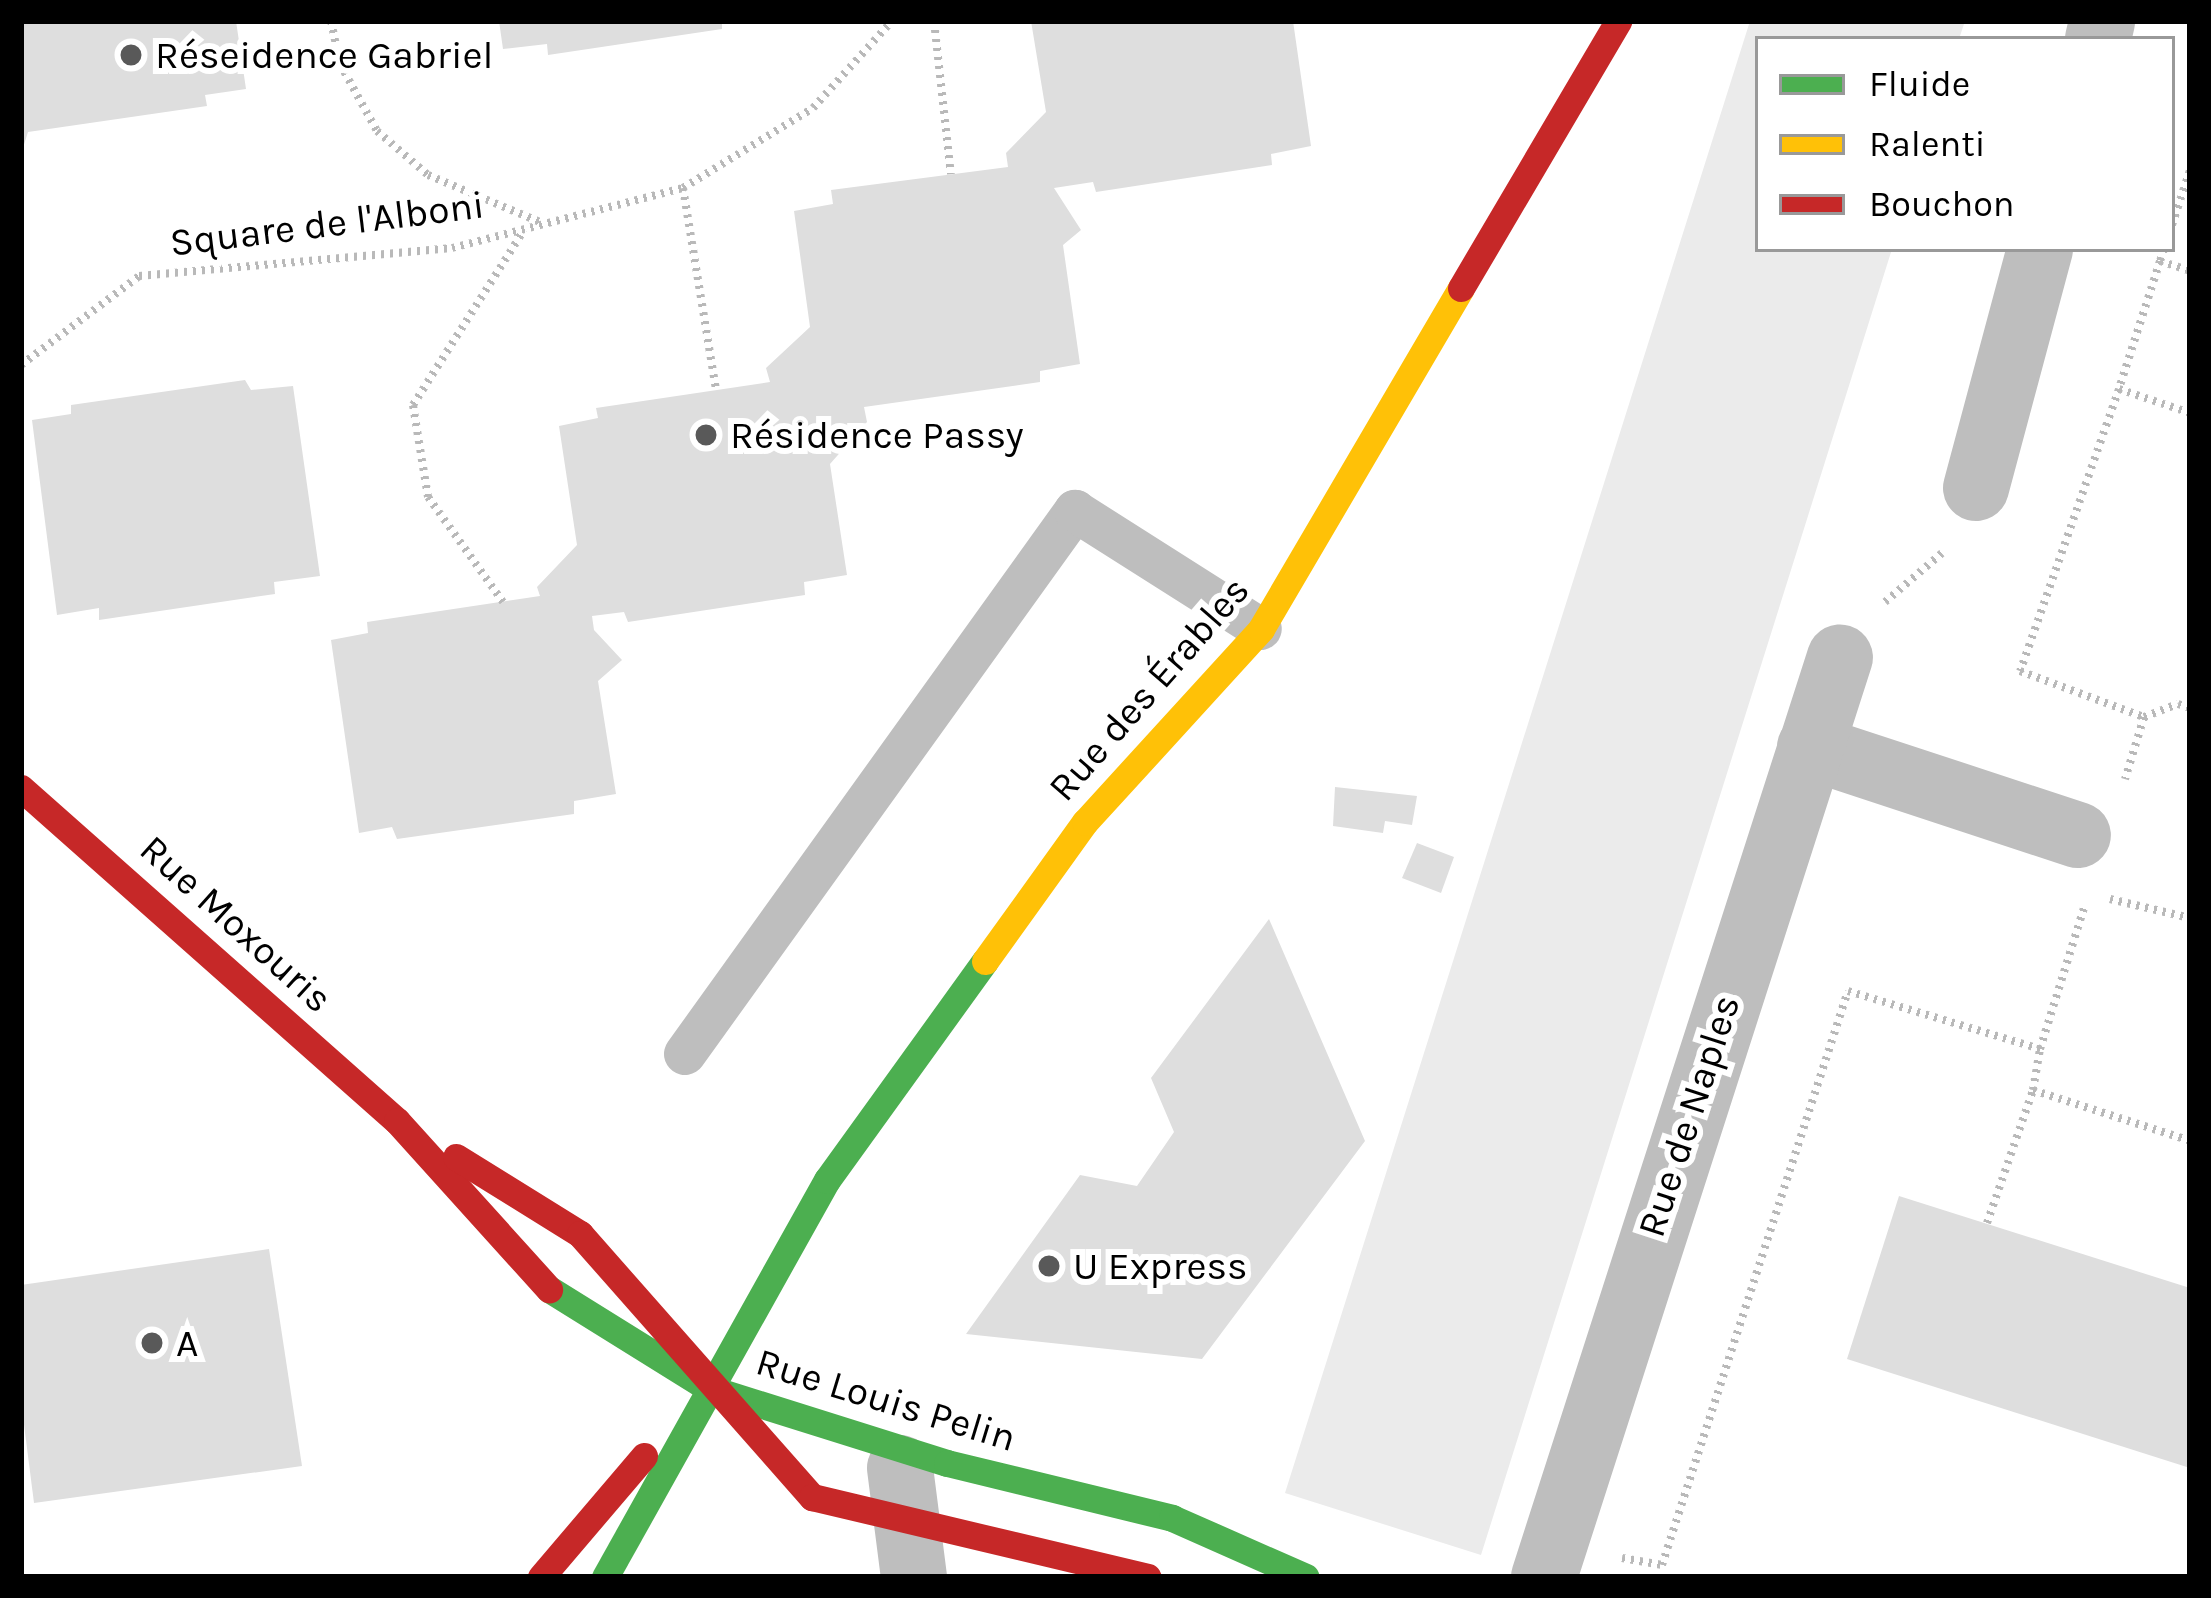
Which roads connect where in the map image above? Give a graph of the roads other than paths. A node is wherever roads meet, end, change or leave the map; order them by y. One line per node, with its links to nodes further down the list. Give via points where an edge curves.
1 (1618, 21): 4 (street, Rue des Érables)
2 (2039, 252): 3 (street)
3 (1976, 488)
4 (1261, 629): 9 (lane, via 1075,511); 11 (street, Rue des Érables, via 1085,822 827,1180)
5 (1840, 656): 6 (street, Rue de Naples)
6 (1810, 747): 8 (street); 14 (street, Rue de Naples)
7 (21, 788): 10 (street, Rue Moxouris)
8 (2078, 835)
9 (685, 1054)
10 (398, 1121): 11 (street, Rue Moxouris, via 539,1283); 11 (street, Rue Moxouris, via 580,1234)
11 (708, 1388): 12 (street, Rue Louis Pelin); 13 (street, Rue Louis Pelin, via 812,1497); 15 (street); 16 (street)
12 (898, 1447): 13 (street); 18 (street, Rue Louis Pelin, via 1172,1518)
13 (910, 1551): 17 (street, Rue Louis Pelin)
14 (1549, 1562)
15 (541, 1577)
16 (605, 1577)
17 (1148, 1577)
18 (1306, 1577)

